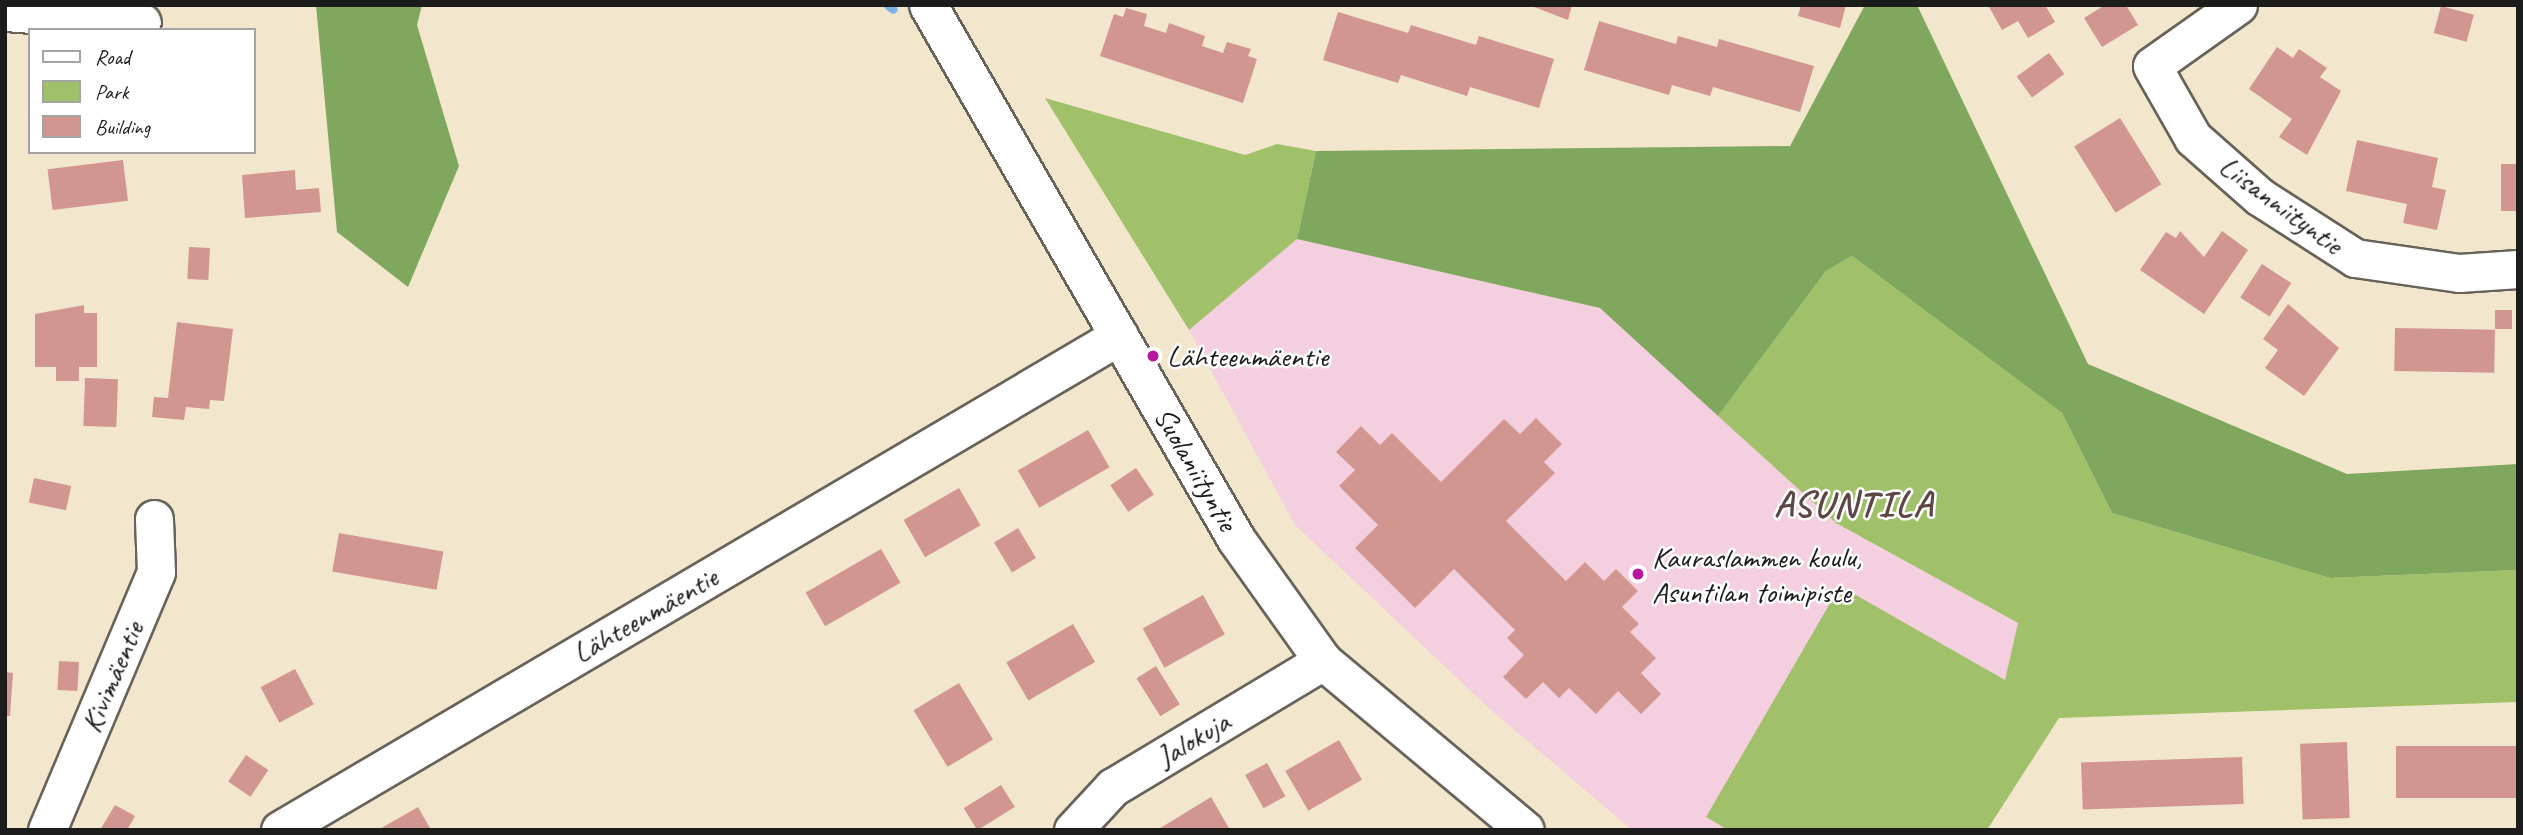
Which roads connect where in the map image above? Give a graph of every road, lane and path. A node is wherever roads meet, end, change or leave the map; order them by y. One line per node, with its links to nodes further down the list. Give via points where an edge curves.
1 (928, 5): 6 (street, Suolaniityntie)
2 (2238, 5): 5 (street, Liisanniityntie, via 2152,66 2193,138 2260,197 2355,258 2459,273)
3 (5, 12): 4 (street)
4 (142, 22)
5 (2518, 269)
6 (1119, 336): 8 (street, Suolaniityntie, via 1236,539); 9 (street, Lähteenmäentie)
7 (154, 519): 10 (street, Kivimäentie, via 156,572)
8 (1324, 662): 11 (street, Jalokuja, via 1113,787); 12 (street, Suolaniityntie)
9 (301, 824)
10 (47, 830)
11 (1073, 830)
12 (1525, 830)

